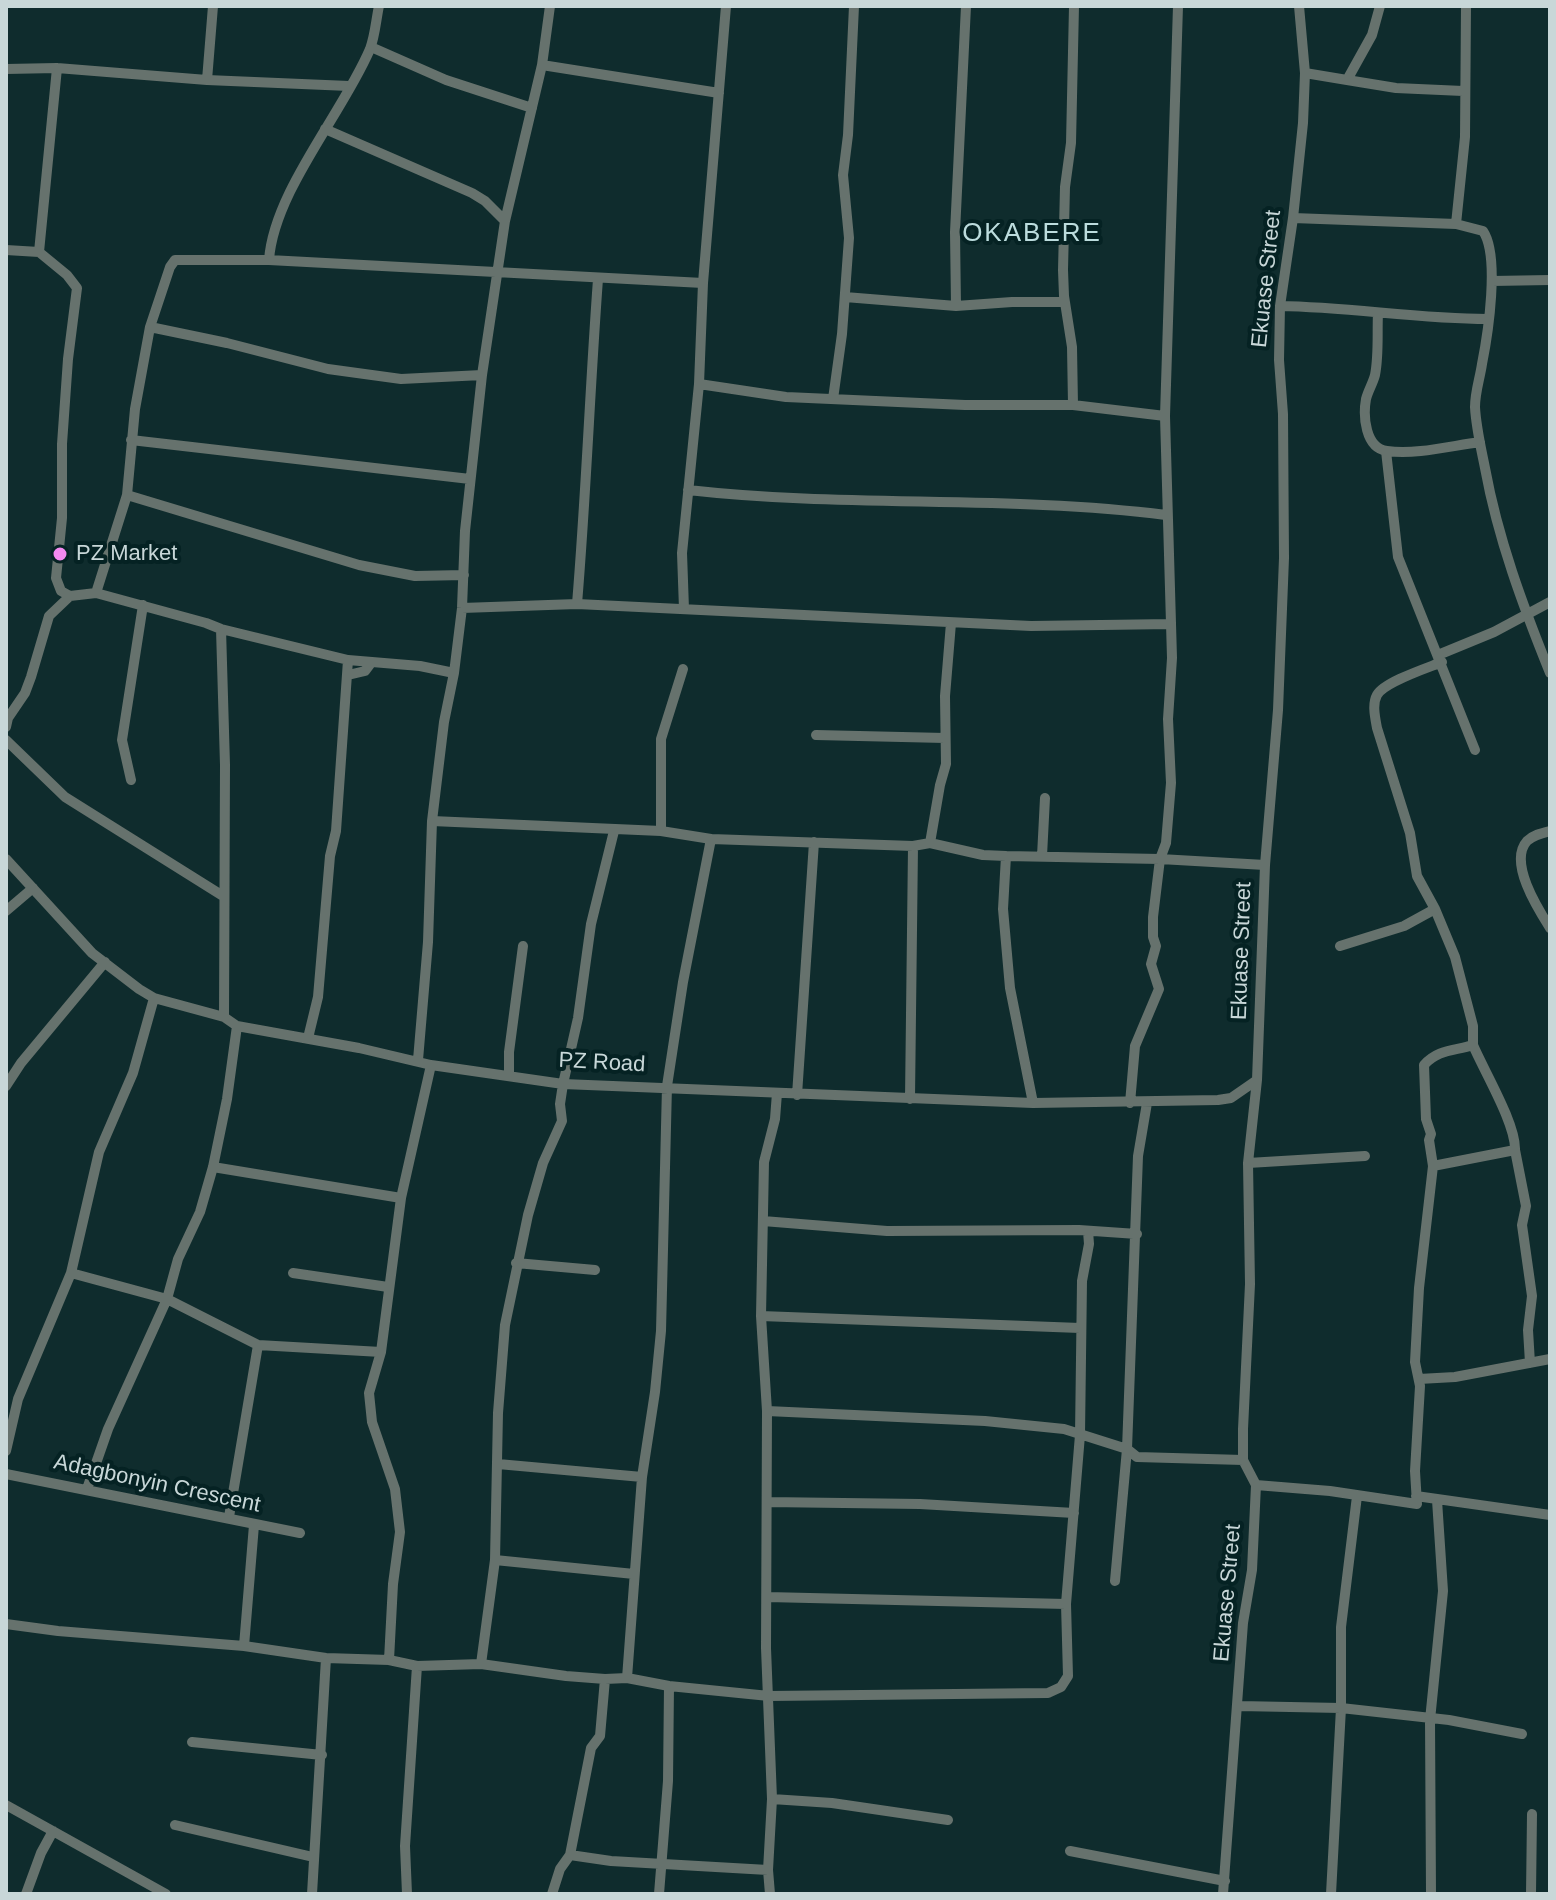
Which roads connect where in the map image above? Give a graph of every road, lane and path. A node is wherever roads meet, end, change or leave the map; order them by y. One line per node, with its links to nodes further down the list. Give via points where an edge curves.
1 (213, 6): 17 (street)
2 (379, 6): 12 (street)
3 (550, 6): 13 (street)
4 (726, 6): 21 (street)
5 (854, 6): 35 (street, via 843,175 849,238)
6 (966, 6): 37 (street)
7 (1074, 6): 36 (street)
8 (1178, 6): 46 (street)
9 (1299, 6): 16 (street, Ekuase Street)
10 (1380, 6): 18 (street, via 1372,35)
11 (1466, 6): 20 (street)
12 (371, 47): 19 (street); 22 (street, via 446,80)
13 (542, 65): 21 (street); 22 (street)
14 (57, 68): 15 (street); 17 (street); 28 (street)
15 (6, 69)
16 (1305, 73): 18 (street); 24 (street, Ekuase Street)
17 (207, 80): 19 (street)
18 (1347, 80): 20 (street)
19 (349, 86): 23 (street)
20 (1463, 91): 26 (street, via 1465,137)
21 (719, 93): 34 (street)
22 (532, 108): 25 (street)
23 (325, 129): 25 (street, via 472,193); 29 (street, via 285,203)
24 (1293, 218): 26 (street); 38 (street, Ekuase Street)
25 (505, 221): 30 (street)
26 (1456, 224): 33 (street, via 1487,237)
27 (6, 250): 28 (street)
28 (39, 252): 56 (street, via 77,288 64,410 56,578 61,591)
29 (269, 260): 30 (street); 41 (street, via 175,260)
30 (496, 273): 31 (street); 42 (street)
31 (598, 279): 34 (street); 58 (street)
32 (1550, 280): 33 (street)
33 (1492, 281): 40 (street)
34 (703, 283): 43 (street)
35 (845, 297): 37 (street); 44 (street)
36 (1065, 302): 37 (street); 45 (street)
37 (956, 306)
38 (1280, 306): 39 (street); 92 (street, Ekuase Street, via 1284,558)
39 (1378, 313): 40 (street); 49 (street, via 1367,430 1377,448)
40 (1487, 319): 48 (street, via 1476,398)
41 (150, 327): 42 (street, via 328,369 401,379); 47 (street)
42 (482, 375): 50 (street)
43 (699, 384): 44 (street); 51 (street)
44 (833, 399): 45 (street)
45 (1073, 405): 46 (street)
46 (1165, 416): 53 (street)
47 (131, 440): 50 (street); 52 (street)
48 (1480, 442): 49 (street); 62 (street, via 1501,540)
49 (1386, 451): 66 (street, via 1398,557)
50 (470, 479): 54 (street)
51 (688, 490): 53 (street, via 758,498); 61 (street)
52 (127, 495): 54 (street, via 359,565 415,576); 55 (street)
53 (1166, 515): 64 (street)
54 (464, 575): 60 (street)
55 (96, 593): 56 (street); 59 (street)
56 (70, 596): 73 (street, via 49,616 25,693)
57 (1550, 602): 62 (street)
58 (577, 604): 60 (street); 61 (street)
59 (143, 605): 65 (street); 78 (street, via 122,740)
60 (462, 608): 70 (street)
61 (684, 609): 63 (street)
62 (1527, 615): 66 (street); 71 (street)
63 (951, 623): 64 (street); 75 (street)
64 (1171, 624): 91 (street, via 1171,783)
65 (221, 629): 67 (street); 94 (street)
66 (1440, 659): 77 (street); 95 (street, via 1382,688 1375,697 1377,728 1410,833 1417,876)
67 (348, 660): 68 (street); 72 (street)
68 (371, 663): 70 (street); 72 (street, via 365,671)
69 (683, 669): 82 (street, via 661,739)
70 (454, 673): 80 (street)
71 (1550, 673)
72 (348, 675): 104 (street, via 318,997)
73 (7, 721)
74 (816, 735): 75 (street)
75 (945, 738): 86 (street, via 946,764)
76 (6, 740): 94 (street, via 65,797)
77 (1475, 750)
78 (131, 780)
79 (1045, 798): 89 (street)
80 (432, 821): 81 (street); 106 (street)
81 (614, 831): 82 (street); 110 (street, via 591,924)
82 (661, 831): 84 (street)
83 (1550, 831): 97 (street, via 1530,838 1521,853 1531,895)
84 (711, 839): 85 (street); 112 (street)
85 (814, 842): 87 (street); 114 (street)
86 (930, 843): 87 (street); 88 (street)
87 (913, 846): 115 (street)
88 (1006, 856): 89 (street); 116 (street, via 1003,909 1010,988)
89 (1042, 856): 91 (street)
90 (6, 859): 93 (street, PZ Road)
91 (1160, 859): 92 (street); 117 (street, via 1151,964 1159,989 1135,1046)
92 (1265, 865): 109 (street, Ekuase Street)
93 (33, 888): 96 (street); 100 (street, PZ Road)
94 (223, 896): 102 (street)
95 (1435, 909): 99 (street, via 1404,926); 105 (street, via 1470,1010)
96 (6, 911)
97 (1550, 928)
98 (523, 946): 108 (street)
99 (1340, 946)
100 (105, 962): 101 (street, PZ Road); 111 (street)
101 (154, 998): 102 (street, PZ Road); 130 (street, via 133,1073 99,1152)
102 (224, 1017): 103 (street, PZ Road)
103 (237, 1026): 104 (street, PZ Road); 123 (street)
104 (308, 1038): 106 (street, PZ Road)
105 (1473, 1045): 119 (street); 122 (street, via 1446,1050 1424,1065)
106 (418, 1060): 107 (street, PZ Road)
107 (431, 1065): 108 (street, PZ Road); 124 (street)
108 (509, 1074): 110 (street, PZ Road)
109 (1257, 1080): 118 (street, PZ Road, via 1231,1098); 121 (street, Ekuase Street)
110 (563, 1084): 112 (street, PZ Road); 128 (street, via 562,1121 543,1163)
111 (6, 1086)
112 (667, 1086): 113 (street, PZ Road); 148 (street, via 661,1331)
113 (777, 1093): 114 (street, PZ Road); 125 (street, via 764,1162)
114 (797, 1095): 115 (street, PZ Road)
115 (910, 1099): 116 (street, PZ Road)
116 (1033, 1103): 117 (street, PZ Road)
117 (1130, 1103): 118 (street, PZ Road)
118 (1147, 1103): 127 (street, via 1138,1156)
119 (1515, 1150): 122 (street); 139 (street, via 1526,1206 1522,1225 1532,1296)
120 (1365, 1156): 121 (street)
121 (1248, 1163): 145 (street, Ekuase Street, via 1250,1284)
122 (1433, 1166): 140 (street, via 1419,1288)
123 (213, 1167): 124 (street); 133 (street)
124 (401, 1198): 132 (street)
125 (763, 1221): 126 (street, via 887,1231); 134 (street)
126 (1088, 1231): 127 (street); 135 (street)
127 (1137, 1234): 143 (street)
128 (516, 1263): 129 (street); 146 (street, via 505,1325)
129 (595, 1270)
130 (71, 1273): 133 (street); 144 (street, via 18,1399)
131 (293, 1273): 132 (street)
132 (388, 1287): 137 (street)
133 (167, 1299): 136 (street); 150 (street)
134 (761, 1316): 135 (street); 141 (street)
135 (1080, 1328): 142 (street)
136 (258, 1345): 137 (street); 157 (street)
137 (381, 1352): 168 (street, via 369,1393 372,1422 395,1489 400,1532)
138 (1550, 1359): 139 (street)
139 (1530, 1363): 140 (street)
140 (1419, 1379): 152 (street)
141 (767, 1411): 142 (street, via 985,1421); 154 (street)
142 (1080, 1435): 143 (street); 155 (street)
143 (1127, 1449): 145 (street, via 1137,1457); 162 (street)
144 (6, 1451)
145 (1243, 1460): 149 (street, Ekuase Street)
146 (498, 1464): 148 (street); 160 (street)
147 (6, 1474): 150 (street, Adagbonyin Crescent)
148 (642, 1477): 161 (street)
149 (1256, 1485): 151 (street); 175 (street, Ekuase Street)
150 (87, 1489): 157 (street, Adagbonyin Crescent)
151 (1357, 1496): 152 (street, via 1411,1505 1417,1504); 176 (street, via 1341,1627)
152 (1416, 1496): 153 (street)
153 (1437, 1500): 156 (street); 177 (street, via 1443,1591)
154 (767, 1502): 155 (street); 163 (street)
155 (1074, 1513): 164 (street)
156 (1550, 1515)
157 (229, 1517): 158 (street, Adagbonyin Crescent)
158 (254, 1525): 159 (street, Adagbonyin Crescent); 166 (street)
159 (300, 1533)
160 (495, 1560): 161 (street); 169 (street)
161 (634, 1574): 171 (street)
162 (1115, 1581)
163 (767, 1597): 164 (street); 174 (street)
164 (1066, 1604): 174 (street, via 1068,1676 1048,1693)
165 (6, 1624): 166 (street)
166 (244, 1646): 167 (street)
167 (326, 1658): 168 (street); 180 (street)
168 (389, 1660): 170 (street)
169 (481, 1664): 170 (street); 172 (street)
170 (417, 1666): 196 (street, via 405,1846)
171 (627, 1678): 172 (street); 173 (street)
172 (605, 1679): 188 (street, via 600,1736 591,1748)
173 (669, 1686): 174 (street); 190 (street)
174 (769, 1696): 181 (street)
175 (1239, 1706): 176 (street); 192 (street, Ekuase Street)
176 (1341, 1708): 177 (street); 201 (street)
177 (1430, 1720): 178 (street); 202 (street)
178 (1522, 1734)
179 (192, 1742): 180 (street)
180 (322, 1755): 189 (street)
181 (772, 1799): 184 (street); 191 (street)
182 (6, 1805): 186 (street)
183 (1532, 1814): 203 (street)
184 (948, 1820)
185 (175, 1825): 189 (street)
186 (53, 1831): 193 (street); 194 (street)
187 (1070, 1851): 192 (street)
188 (570, 1855): 190 (street); 197 (street)
189 (313, 1857): 195 (street)
190 (662, 1864): 191 (street); 198 (street)
191 (768, 1870): 199 (street)
192 (1225, 1881): 200 (street, Ekuase Street)
193 (26, 1894)
194 (166, 1894)
195 (312, 1894)
196 (407, 1894)
197 (552, 1894)
198 (659, 1894)
199 (770, 1894)
200 (1223, 1894)
201 (1331, 1894)
202 (1431, 1894)
203 (1531, 1894)

